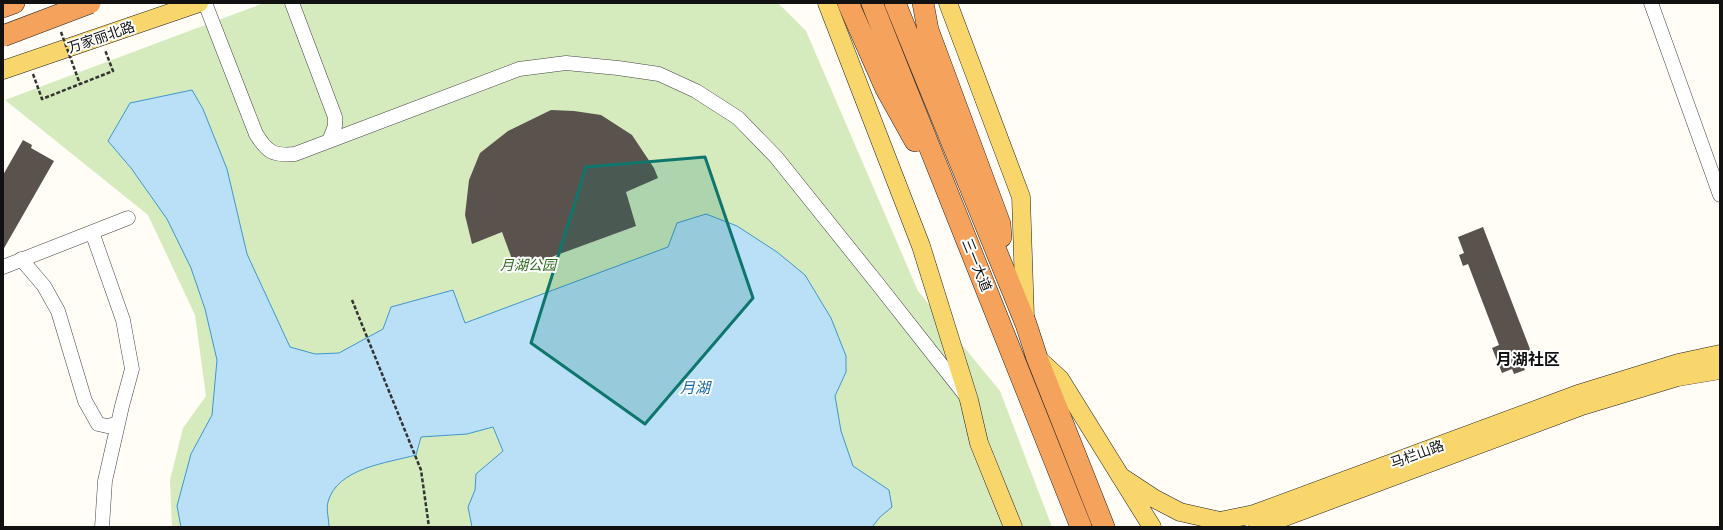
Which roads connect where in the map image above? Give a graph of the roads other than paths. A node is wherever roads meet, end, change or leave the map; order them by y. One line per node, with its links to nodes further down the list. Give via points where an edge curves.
1 (14, 3): 13 (highway)
2 (90, 3): 14 (highway, bridge)
3 (199, 3): 15 (main road, 万家丽北路)
4 (205, 3): 18 (street, via 263,146 272,153 283,155 295,154)
5 (292, 3): 16 (street)
6 (828, 3): 31 (main road, via 922,246)
7 (848, 3): 22 (highway, via 886,89)
8 (872, 3): 22 (highway, 三一大道)
9 (896, 3): 26 (highway, 三一大道)
10 (923, 3): 26 (highway, via 928,30 1000,224)
11 (948, 3): 27 (main road, via 1021,196)
12 (1651, 3): 19 (street)
13 (3, 7)
14 (3, 36)
15 (3, 70)
16 (335, 117): 17 (street); 18 (street, via 335,126)
17 (360, 130): 18 (street); 31 (street, via 519,70 566,63 659,74 696,91 738,118 776,158)
18 (329, 141)
19 (1715, 166): 20 (street)
20 (1720, 195)
21 (128, 218): 23 (street)
22 (960, 223): 36 (highway, 三一大道)
23 (92, 232): 24 (street); 32 (street, via 123,320 132,369)
24 (21, 259): 25 (street); 32 (street, via 44,286 58,311 85,401 98,424)
25 (3, 267)
26 (1004, 272): 27 (highway, 三一大道)
27 (1026, 324): 29 (highway, 三一大道)
28 (1720, 354): 33 (main road, 马栏山路, via 1678,363 1582,393 1254,514 1220,521 1180,512)
29 (1037, 358): 33 (main road, via 1060,379); 37 (highway, 三一大道)
30 (1720, 370): 39 (main road, 马栏山路, via 1678,377 1579,407)
31 (969, 400): 35 (main road, via 979,443)
32 (118, 424): 34 (street, via 105,481)
33 (1120, 476): 38 (main road)
34 (102, 527)
35 (1013, 527)
36 (1081, 527)
37 (1104, 527)
38 (1152, 527)
39 (1258, 527)

